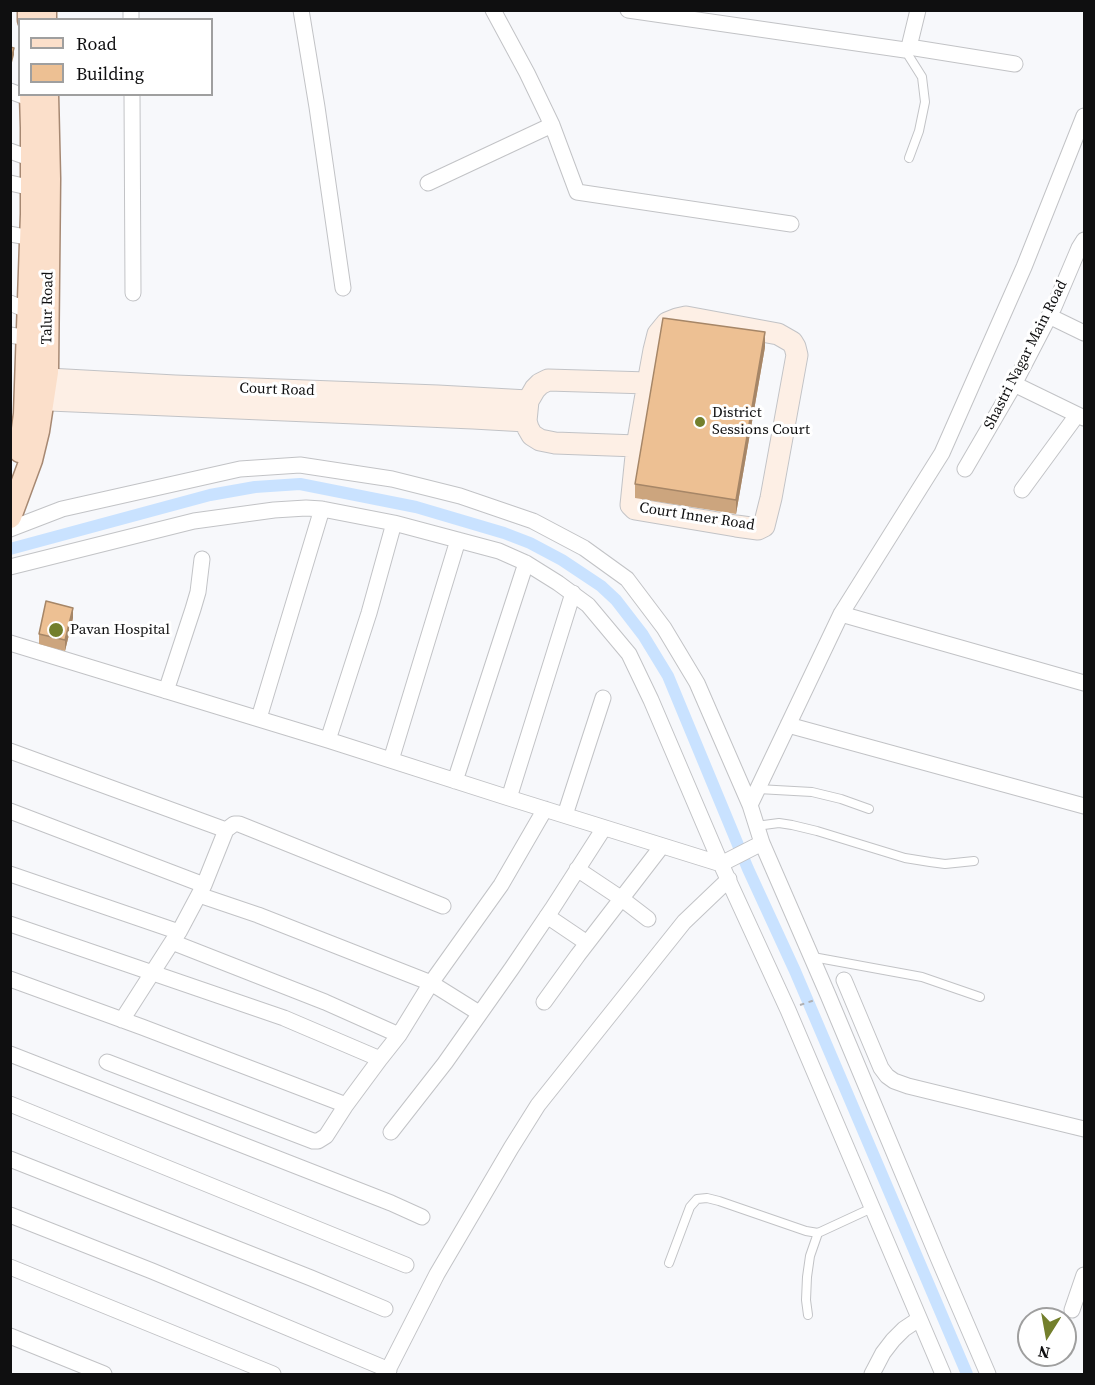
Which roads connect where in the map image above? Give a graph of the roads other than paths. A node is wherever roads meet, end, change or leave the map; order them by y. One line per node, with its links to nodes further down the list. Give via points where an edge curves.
1 (301, 10): 20 (street)
2 (493, 10): 11 (street)
3 (628, 10): 5 (street)
4 (918, 10): 5 (street)
5 (909, 44): 6 (street); 13 (lane, via 922,77 925,102)
6 (1015, 64)
7 (30, 96): 14 (main road, Talur Road)
8 (30, 96): 28 (main road, Talur Road, via 49,202)
9 (132, 96): 21 (street)
10 (1084, 116): 45 (street, via 1024,267 942,453)
11 (552, 124): 15 (street); 17 (street, via 577,192)
12 (10, 151): 14 (street)
13 (909, 158)
14 (32, 159): 16 (main road, Talur Road)
15 (428, 183)
16 (21, 186): 18 (main road, Talur Road)
17 (791, 224)
18 (21, 236): 22 (main road, Talur Road)
19 (1083, 247): 23 (street, Shastri Nagar Main Road)
20 (343, 288)
21 (134, 293)
22 (20, 307): 25 (main road, Talur Road)
23 (1049, 316): 24 (street); 27 (street, Shastri Nagar Main Road)
24 (1084, 333)
25 (19, 336): 28 (main road, Talur Road)
26 (648, 383): 29 (street, via 548,380 535,388); 32 (street); 32 (street, Court Inner Road, via 658,334 667,323 686,317 778,334 792,342 797,355 764,526 747,528 635,509 631,505)
27 (1014, 384): 30 (street); 33 (street, Shastri Nagar Main Road)
28 (35, 389): 29 (street, Court Road, via 175,386); 31 (main road, Talur Road); 37 (main road, Talur Road, via 38,431)
29 (527, 411): 32 (street, via 528,429 540,440)
30 (1081, 417): 34 (street)
31 (16, 427): 35 (main road, Talur Road)
32 (637, 446)
33 (965, 469)
34 (1022, 490)
35 (12, 496)
36 (322, 509): 38 (street); 43 (street, via 293,508 194,521); 50 (street)
37 (10, 517)
38 (394, 524): 40 (street); 52 (street)
39 (10, 529): 58 (street, via 62,509 240,469 300,465 403,482 534,521 584,548 627,579 664,628 697,683)
40 (458, 540): 42 (street); 54 (street)
41 (202, 559): 48 (street, via 198,592)
42 (526, 563): 44 (street); 55 (street)
43 (10, 567)
44 (573, 593): 57 (street); 70 (street, via 629,654)
45 (842, 614): 47 (street); 51 (street)
46 (10, 643): 48 (street)
47 (1084, 683)
48 (166, 691): 50 (street)
49 (603, 698): 63 (street)
50 (259, 718): 52 (street)
51 (788, 725): 56 (street); 59 (street)
52 (328, 740): 54 (street)
53 (10, 751): 66 (street)
54 (391, 760): 55 (street)
55 (455, 781): 57 (street)
56 (758, 789): 58 (street); 61 (lane, via 812,792)
57 (509, 798): 60 (street)
58 (750, 806): 64 (street)
59 (1084, 806)
60 (545, 809): 63 (street); 86 (street, via 501,885)
61 (869, 809)
62 (10, 811): 74 (street)
63 (565, 815): 65 (street)
64 (756, 826): 68 (street); 69 (lane, via 792,825 905,858 945,864)
65 (604, 828): 67 (street); 71 (street)
66 (226, 830): 74 (street); 76 (street, via 238,824)
67 (662, 846): 70 (street); 75 (street)
68 (758, 846): 70 (street); 82 (street)
69 (974, 861)
70 (726, 862): 73 (street)
71 (578, 869): 75 (street); 77 (street)
72 (10, 874): 80 (street)
73 (729, 879): 100 (street); 113 (street, via 684,922 538,1105 438,1274)
74 (201, 890): 80 (street); 86 (street)
75 (622, 899): 78 (street); 81 (street)
76 (443, 906)
77 (547, 916): 81 (street); 89 (street)
78 (648, 919)
79 (10, 924): 83 (street)
80 (176, 937): 83 (street); 91 (street)
81 (587, 943): 88 (street)
82 (812, 957): 87 (lane, via 922,977); 118 (street)
83 (152, 973): 90 (street); 93 (street, via 284,1018)
84 (10, 979): 90 (street)
85 (844, 980): 97 (street, via 881,1068 894,1081)
86 (431, 983): 89 (street); 91 (street)
87 (980, 997)
88 (544, 1002)
89 (479, 1013): 98 (street)
90 (122, 1020): 96 (street)
91 (399, 1035): 93 (street)
92 (10, 1054): 102 (street)
93 (380, 1059): 96 (street)
94 (107, 1062): 96 (street, via 313,1141 326,1136)
95 (10, 1104): 105 (street)
96 (346, 1105)
97 (1084, 1129)
98 (391, 1132)
99 (10, 1159): 109 (street)
100 (872, 1208): 103 (lane); 111 (street)
101 (10, 1215): 113 (street)
102 (422, 1217)
103 (818, 1233): 104 (lane, via 719,1201 697,1199 690,1207); 110 (lane, via 807,1277)
104 (669, 1263)
105 (406, 1265)
106 (10, 1267): 115 (street)
107 (1084, 1275): 108 (street)
108 (1073, 1307)
109 (385, 1309)
110 (808, 1315)
111 (919, 1319): 116 (street, via 893,1340); 117 (street)
112 (10, 1336): 114 (street)
113 (387, 1372)
114 (104, 1374)
115 (273, 1374)
116 (872, 1374)
117 (943, 1374)
118 (988, 1374)

